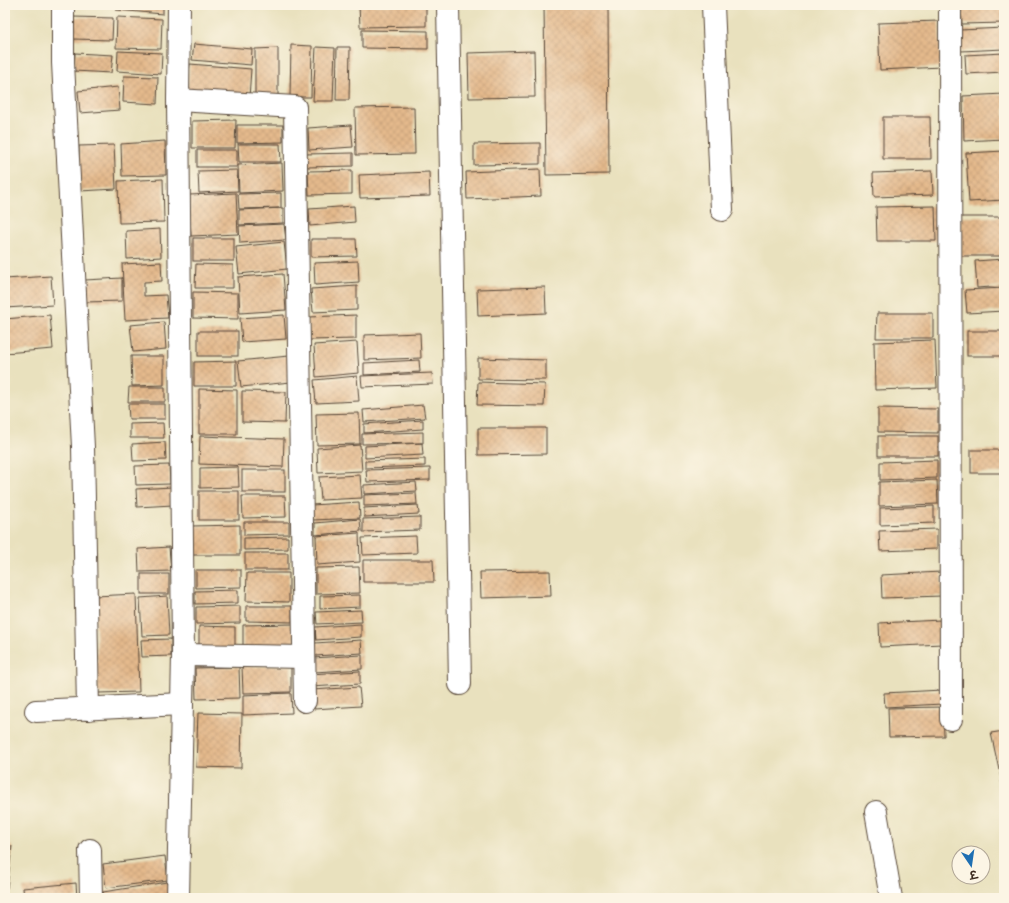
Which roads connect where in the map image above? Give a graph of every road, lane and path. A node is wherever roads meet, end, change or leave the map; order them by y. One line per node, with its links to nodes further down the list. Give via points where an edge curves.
1 (62, 5): 13 (street, via 83,447)
2 (179, 5): 6 (street)
3 (448, 5): 10 (street)
4 (714, 5): 7 (street)
5 (950, 5): 15 (street)
6 (178, 100): 8 (street); 9 (street, via 295,107)
7 (722, 210)
8 (183, 655): 9 (street); 12 (street)
9 (304, 656): 11 (street)
10 (460, 684)
11 (305, 701)
12 (182, 704): 13 (street); 19 (street)
13 (88, 709): 14 (street)
14 (36, 711)
15 (951, 719)
16 (876, 812): 20 (street)
17 (90, 850): 18 (street)
18 (91, 898)
19 (178, 898)
20 (891, 898)

